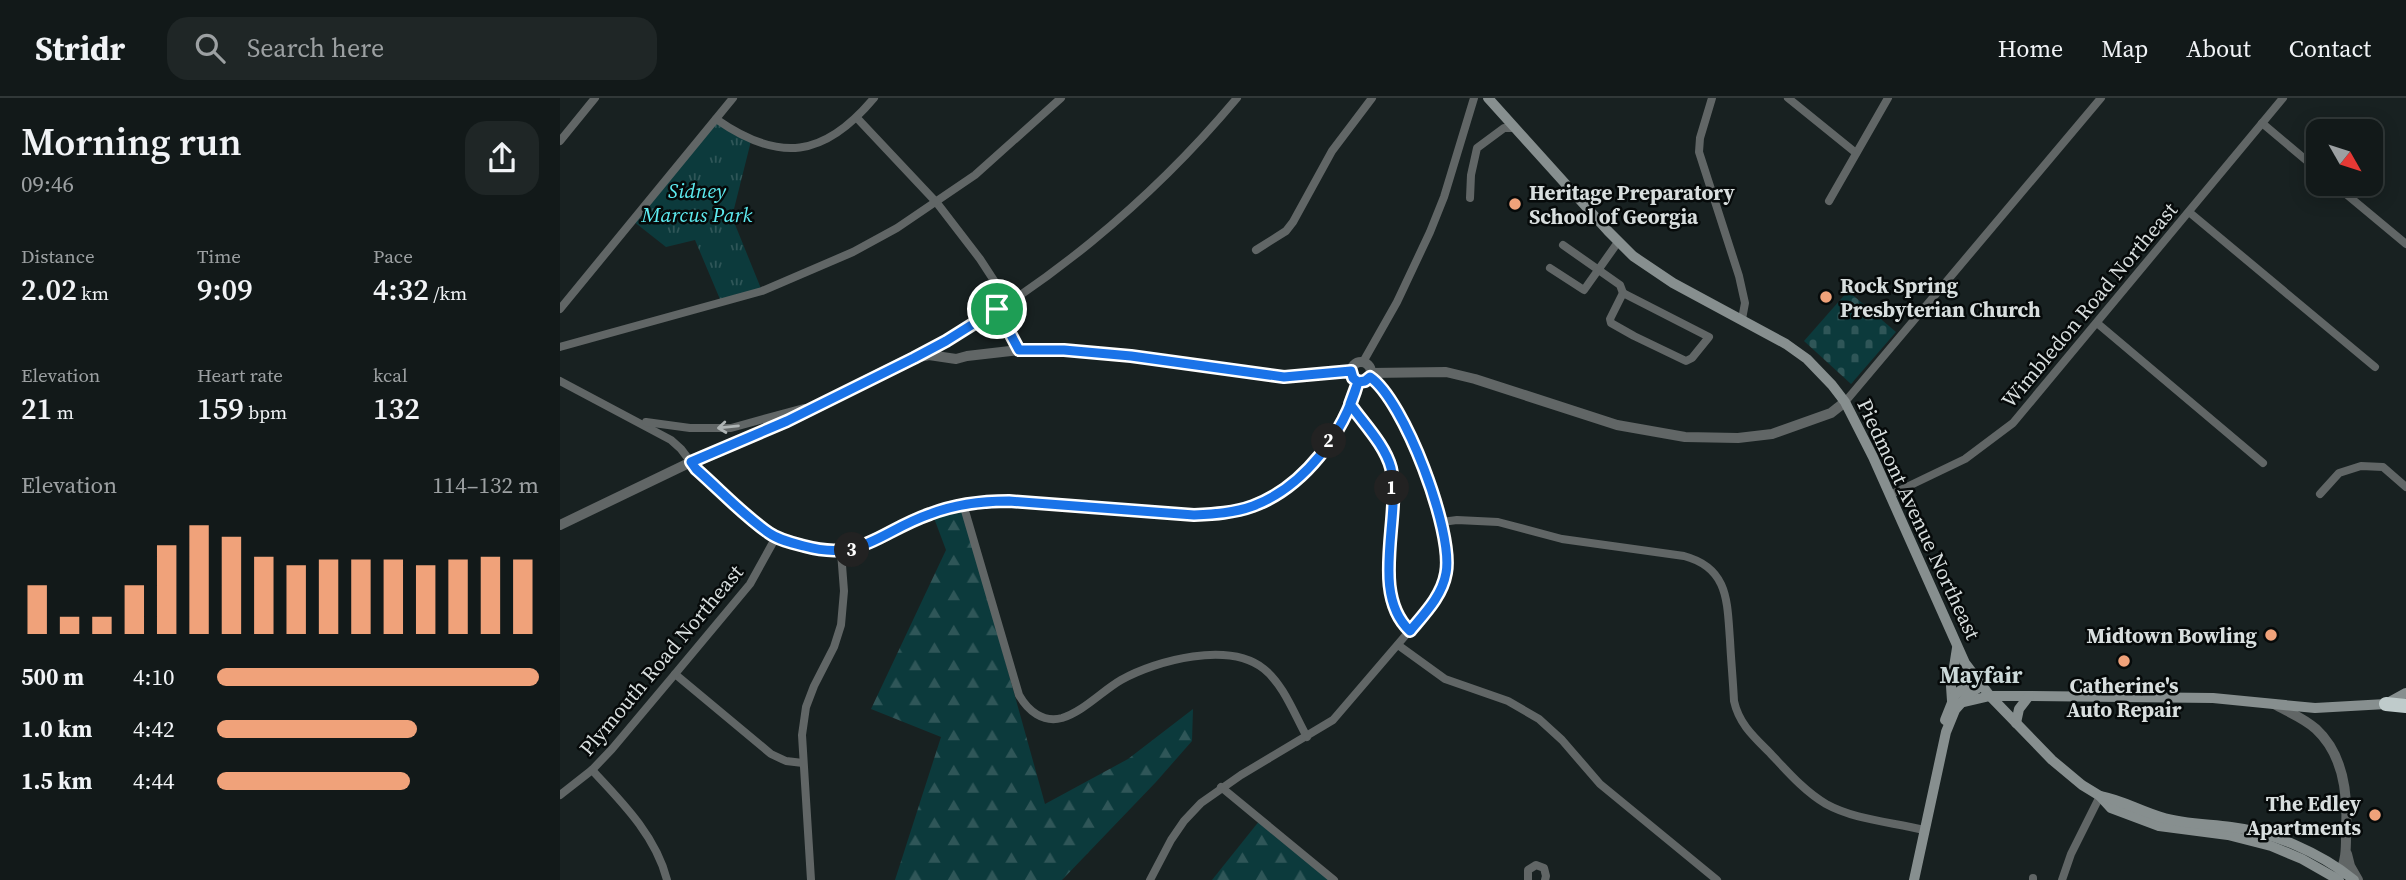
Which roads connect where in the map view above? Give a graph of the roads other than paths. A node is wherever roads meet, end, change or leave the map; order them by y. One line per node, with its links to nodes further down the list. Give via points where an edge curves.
1 (595, 98): 18 (street)
2 (733, 98): 14 (street)
3 (874, 98): 15 (street)
4 (1061, 98): 24 (street, via 991,163)
5 (1237, 98): 33 (street, via 1138,201)
6 (1372, 98): 29 (street, via 1332,151 1293,222)
7 (1474, 98): 43 (street, via 1430,232)
8 (1488, 98): 17 (main road, Piedmont Avenue Northeast)
9 (1712, 98): 36 (street, via 1699,152 1739,276 1745,303)
10 (1788, 98): 19 (street)
11 (1888, 98): 19 (street)
12 (2101, 98): 49 (street)
13 (2283, 98): 16 (street, Wimbledon Road Northeast)
14 (716, 118): 15 (street, via 751,141 787,148 825,141); 34 (street)
15 (857, 118): 24 (street)
16 (2262, 123): 20 (street); 25 (street, Wimbledon Road Northeast)
17 (1515, 128): 22 (street, via 1504,128 1477,148); 26 (main road, Piedmont Avenue Northeast)
18 (560, 141)
19 (1856, 153): 23 (street)
20 (2306, 160)
21 (2348, 196): 27 (street)
22 (1470, 198)
23 (1829, 201)
24 (937, 202): 33 (street); 39 (street, via 853,252 762,291)
25 (2189, 212): 37 (street, Wimbledon Road Northeast); 44 (street)
26 (1618, 242): 31 (street); 36 (main road, Piedmont Avenue Northeast, via 1657,273)
27 (2406, 244)
28 (1563, 245): 31 (street)
29 (1256, 250)
30 (1550, 268): 31 (street, via 1584,290)
31 (1599, 270): 32 (street, via 1620,285)
32 (1623, 293): 32 (street, via 1611,323 1634,336 1686,360 1709,337)
33 (1008, 302): 35 (street)
34 (560, 309)
35 (997, 309): 38 (street); 40 (street)
36 (1742, 319): 49 (main road, Piedmont Avenue Northeast, via 1798,352)
37 (2097, 323): 54 (street); 57 (street, Wimbledon Road Northeast, via 2000,435 1965,459)
38 (946, 341): 41 (street, via 951,353); 42 (street)
39 (560, 347)
40 (1019, 350): 41 (street); 45 (street, via 1131,356 1284,377)
41 (967, 356): 42 (street)
42 (914, 358): 50 (street)
43 (1363, 362): 45 (street); 46 (street, via 1370,366)
44 (2375, 367)
45 (1351, 371): 48 (street)
46 (1371, 375): 48 (street); 49 (street, via 1446,372 1617,425 1685,437 1772,434 1831,413); 59 (street, via 1405,428)
47 (560, 381): 52 (street)
48 (1358, 382): 51 (street)
49 (1845, 402): 57 (main road, Piedmont Avenue Northeast)
50 (817, 404): 52 (street, one-way to 52, via 735,427 710,429 664,426); 53 (street)
51 (1350, 404): 58 (street, via 1329,442 1301,475 1272,497 1239,510 1194,515 1009,501); 63 (street, via 1390,466 1389,578 1401,620)
52 (627, 416): 53 (street, via 671,440)
53 (691, 462): 60 (street); 61 (street)
54 (2263, 463)
55 (2406, 487): 56 (street, via 2383,467 2361,466 2339,473)
56 (2320, 494)
57 (1890, 495): 65 (main road, Piedmont Avenue Northeast)
58 (963, 504): 62 (street); 78 (street, via 1019,695 1033,713 1062,718 1147,668 1189,657 1232,656 1253,662 1271,675)
59 (1442, 522): 63 (street, via 1448,556 1444,580); 84 (street, via 1498,522 1562,539 1684,556 1703,563 1718,577 1726,594 1734,701 1747,729 1804,788 1826,804 1852,815)
60 (560, 525)
61 (776, 537): 62 (street, via 808,548); 66 (street, Plymouth Road Northeast, via 750,584)
62 (842, 552): 79 (street, via 841,625 806,707)
63 (1410, 631): 64 (street)
64 (1398, 645): 78 (street, via 1333,720); 93 (street, via 1445,679 1507,701 1539,719 1600,784)
65 (1957, 648): 67 (main road, Piedmont Avenue Northeast); 71 (main road, via 1951,686)
66 (675, 674): 79 (street, via 772,754); 80 (street, Plymouth Road Northeast)
67 (1978, 682): 69 (main road, Piedmont Avenue Northeast); 71 (main road, via 1958,691)
68 (2406, 693): 73 (main road)
69 (1990, 696): 70 (main road); 71 (main road); 76 (main road, Piedmont Avenue Northeast)
70 (2029, 696): 72 (main road, via 2213,698); 76 (main road)
71 (1956, 702): 84 (main road, via 1944,724 1946,733)
72 (2273, 704): 75 (main road); 77 (street)
73 (2386, 704): 74 (highway); 75 (main road)
74 (2406, 706)
75 (2309, 708): 77 (street)
76 (2016, 723): 83 (main road, Piedmont Avenue Northeast, via 2064,771)
77 (2312, 726): 85 (street, via 2334,755 2344,784)
78 (1307, 737): 81 (street)
79 (803, 763): 88 (street)
80 (592, 770): 82 (street, Plymouth Road Northeast); 87 (street, via 644,831 660,856)
81 (1221, 787): 89 (street, via 1184,821); 90 (street)
82 (560, 795)
83 (2100, 796): 86 (main road, Piedmont Avenue Northeast, via 2111,808 2159,826 2271,846); 95 (street)
84 (1924, 830): 94 (main road)
85 (2346, 847): 86 (street); 96 (street)
86 (2339, 876): 96 (main road, Piedmont Avenue Northeast)
87 (667, 880)
88 (811, 880)
89 (1150, 880)
90 (1334, 880)
91 (1528, 880): 92 (street, via 1528,870 1536,865 1546,872)
92 (1545, 880)
93 (1717, 880)
94 (1914, 880)
95 (2062, 880)
96 (2356, 880)

